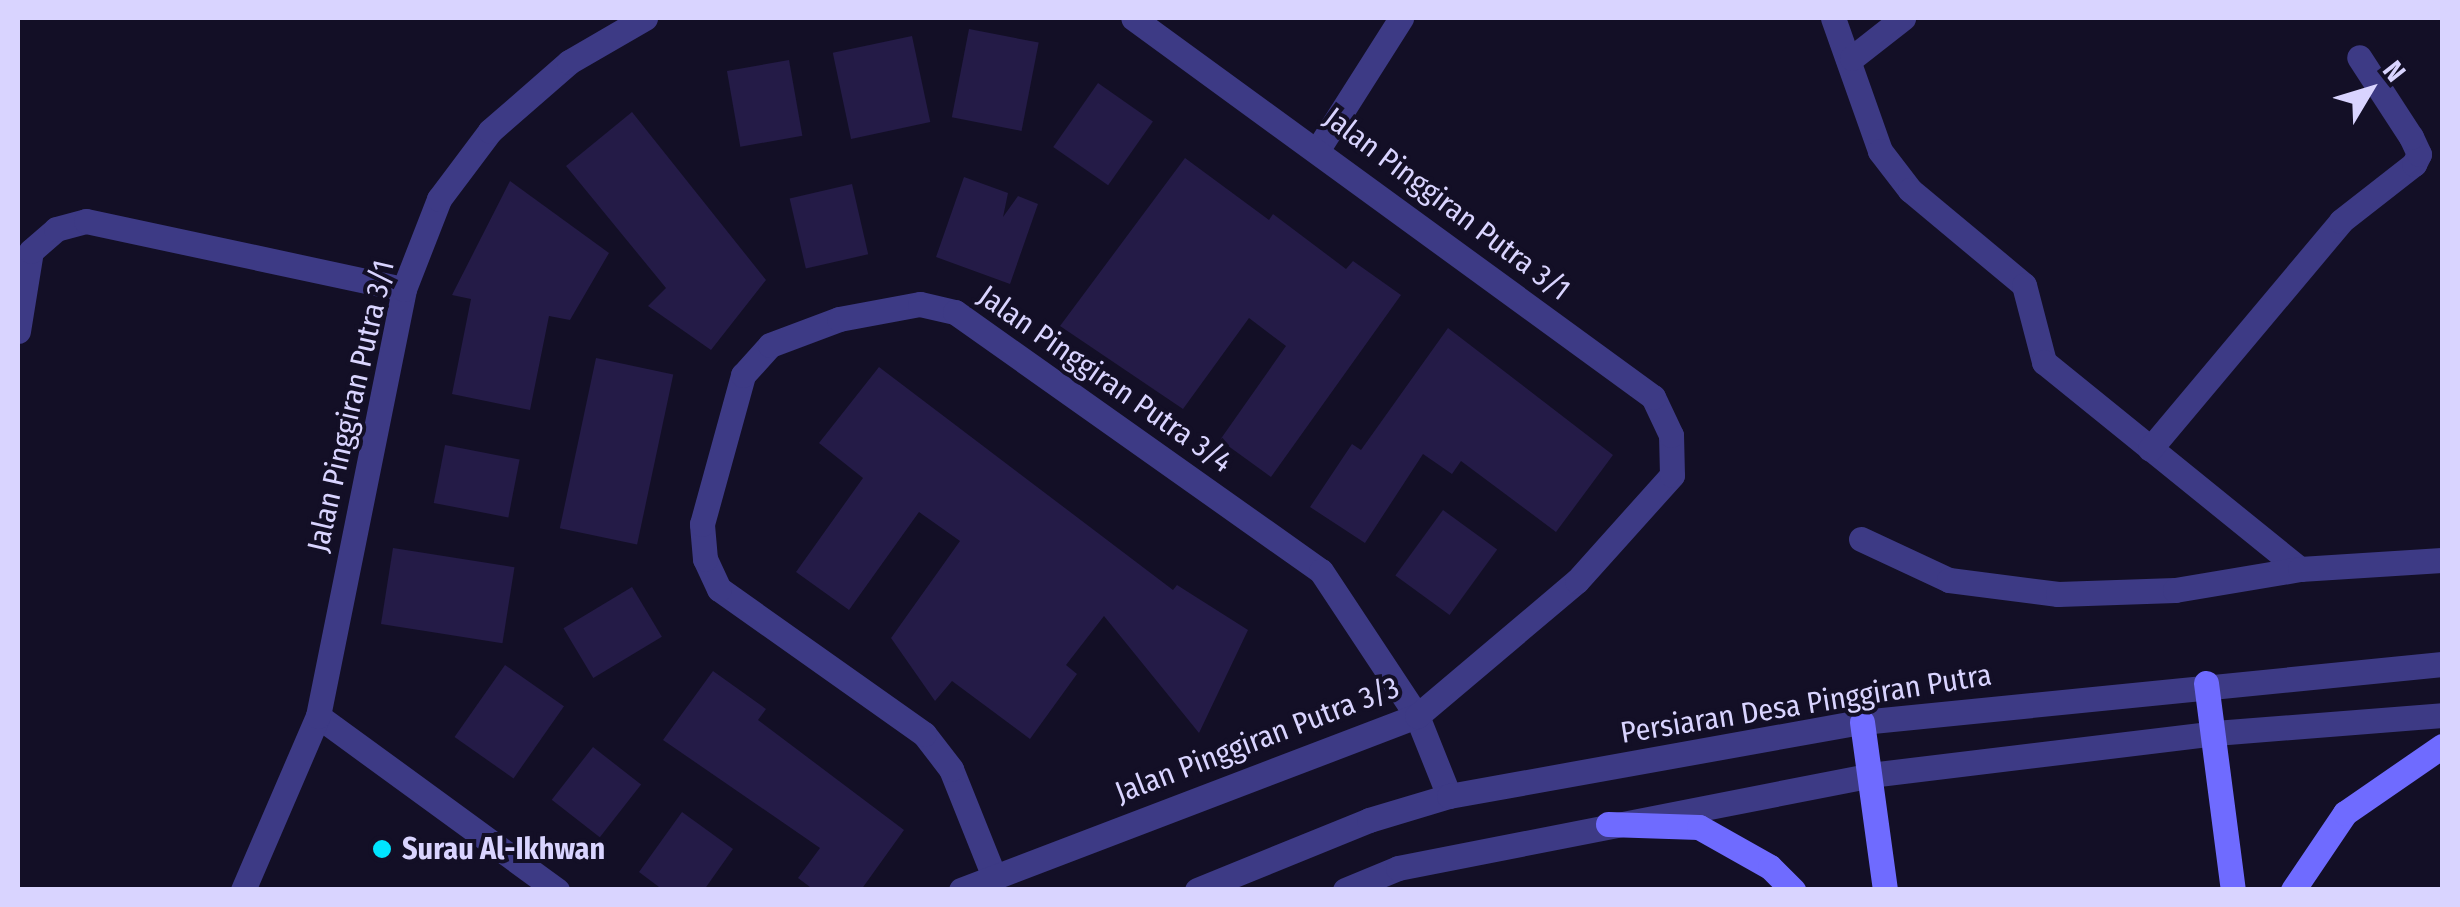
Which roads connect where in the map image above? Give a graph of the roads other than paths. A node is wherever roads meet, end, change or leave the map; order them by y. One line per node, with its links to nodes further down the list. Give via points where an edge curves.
1 (645, 18): 9 (street, Jalan Pinggiran Putra 3/1, via 568,62 490,131 439,198)
2 (1133, 18): 8 (street, Jalan Pinggiran Putra 3/1)
3 (1402, 18): 8 (street)
4 (1833, 18): 7 (street)
5 (1904, 18): 7 (street)
6 (2359, 57): 11 (street, via 2419,154 2341,221)
7 (1852, 58): 11 (street, via 1880,151 1894,174 2024,285 2044,362)
8 (1318, 149): 12 (street, Jalan Pinggiran Putra 3/1, via 1653,398 1671,435)
9 (404, 288): 10 (street, via 86,221 56,228 32,251); 19 (street, Jalan Pinggiran Putra 3/1)
10 (18, 331)
11 (2150, 448): 15 (street)
12 (1672, 475): 20 (street, Jalan Pinggiran Putra 3/3, via 1578,581)
13 (1861, 539): 15 (street, via 1949,580 2058,594 2175,590)
14 (2442, 560): 15 (street)
15 (2300, 568)
16 (2442, 664): 17 (street, Persiaran Desa Pinggiran Putra)
17 (2206, 682): 21 (street, Persiaran Desa Pinggiran Putra); 22 (main road)
18 (2442, 715): 22 (street)
19 (318, 716): 28 (street, Jalan Pinggiran Putra 3/1); 29 (street)
20 (1417, 716): 25 (street, Jalan Pinggiran Putra 3/4); 27 (street, Jalan Pinggiran Putra 3/3); 27 (street, Jalan Pinggiran Putra 3/4, via 1321,571 954,312 920,304 839,318 770,345 743,374 702,524 705,559 719,589 924,734 951,769)
21 (1862, 722): 24 (main road); 25 (street, Persiaran Desa Pinggiran Putra)
22 (2215, 732): 24 (street); 35 (main road)
23 (2442, 746): 36 (main road, via 2344,812)
24 (1870, 775): 26 (street); 34 (main road)
25 (1449, 796): 31 (street, Persiaran Desa Pinggiran Putra, via 1369,820)
26 (1608, 824): 32 (street, via 1398,868); 33 (main road, via 1699,827 1770,867)
27 (993, 874): 30 (street, Jalan Pinggiran Putra 3/3)
28 (243, 890)
29 (557, 890)
30 (962, 890)
31 (1197, 890)
32 (1345, 890)
33 (1793, 890)
34 (1885, 890)
35 (2233, 890)
36 (2293, 890)

